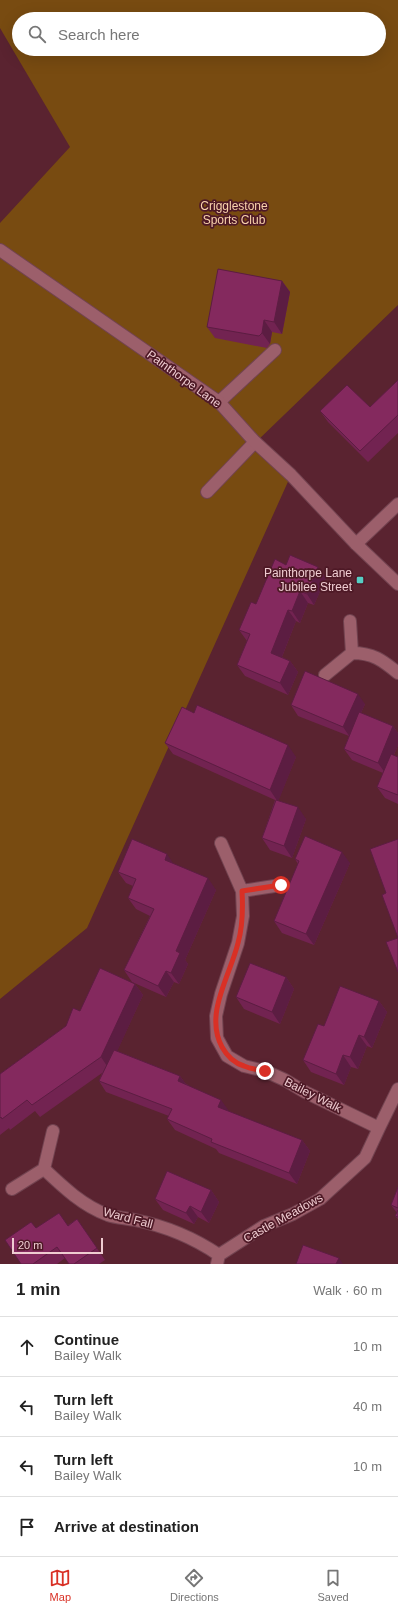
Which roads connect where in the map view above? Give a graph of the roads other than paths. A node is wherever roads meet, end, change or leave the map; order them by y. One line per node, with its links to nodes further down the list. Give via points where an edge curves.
1 (0, 250): 3 (street, Painthorpe Lane)
2 (275, 350): 3 (street)
3 (219, 402): 4 (street, Painthorpe Lane)
4 (256, 442): 5 (street); 7 (street, Painthorpe Lane)
5 (207, 492)
6 (398, 504): 7 (street)
7 (356, 544): 8 (street, Painthorpe Lane)
8 (398, 584)
9 (350, 621): 10 (street)
10 (352, 652): 11 (street, via 366,653 380,659); 12 (street)
11 (398, 673)
12 (325, 675)
13 (221, 843): 15 (street, Bailey Walk)
14 (281, 885): 15 (street)
15 (242, 891): 17 (street, Bailey Walk, via 243,916 238,943 216,1016 217,1038 227,1056 244,1066 278,1077)
16 (398, 1089): 17 (street, Castle Meadows)
17 (379, 1128): 21 (street, Castle Meadows, via 365,1158 320,1199 264,1226)
18 (53, 1131): 19 (street)
19 (44, 1169): 20 (street); 21 (street, Ward Fall, via 86,1204 109,1215 136,1220 180,1234 201,1243)
20 (12, 1189)
21 (218, 1260)

